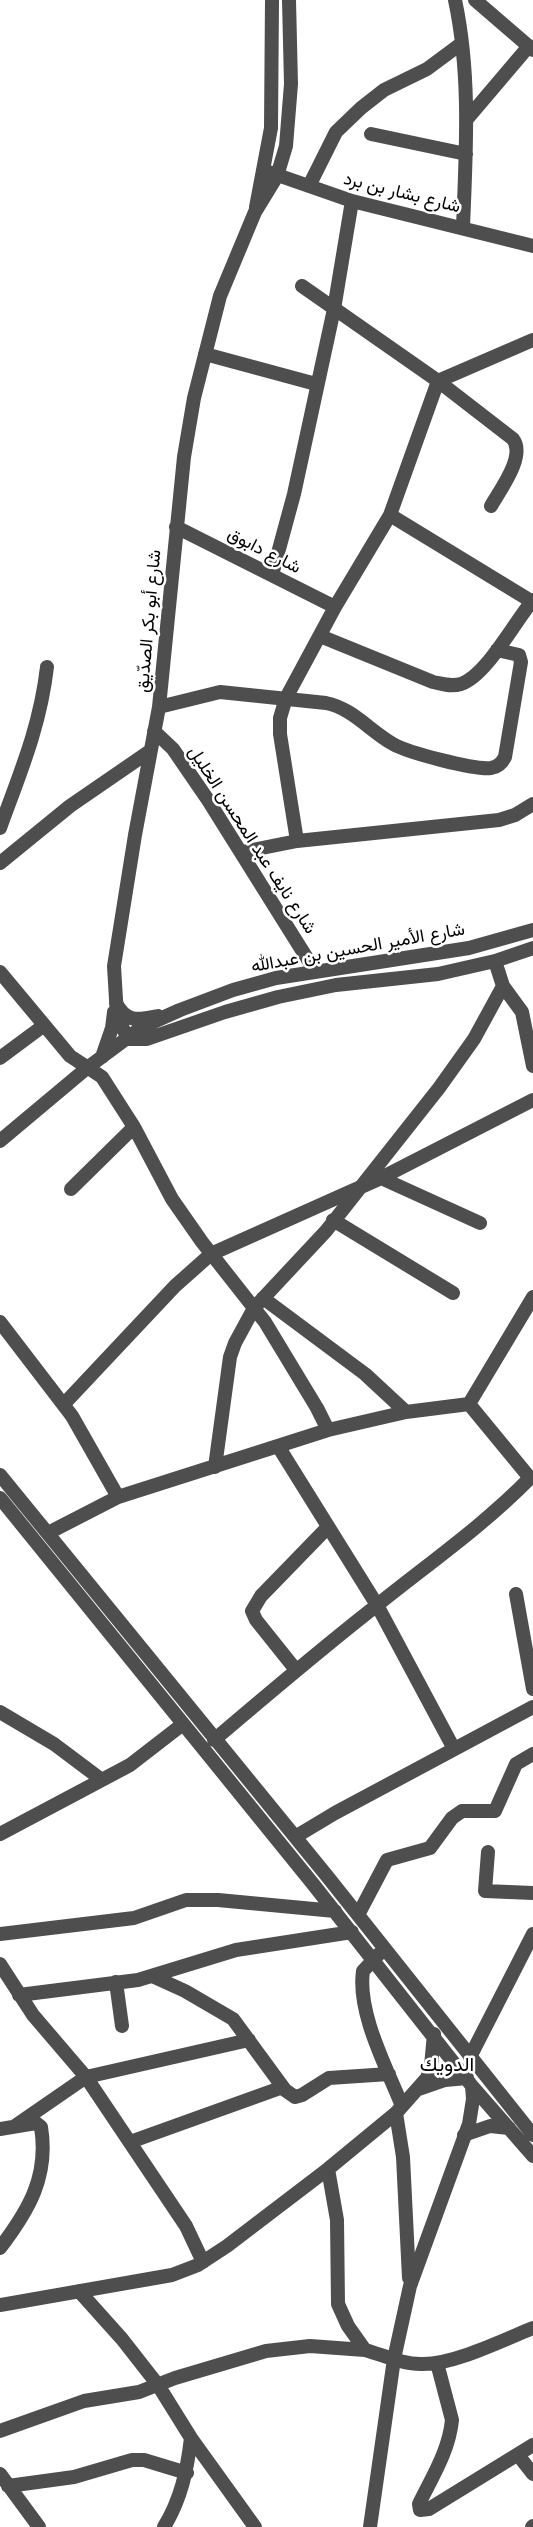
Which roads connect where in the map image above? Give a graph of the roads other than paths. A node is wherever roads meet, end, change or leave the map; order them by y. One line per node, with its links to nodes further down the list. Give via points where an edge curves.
1 (272, 0): 10 (street, شارع أبو بكر الصدّيق, via 273,96)
2 (289, 0): 11 (street, شارع أبو بكر الصدّيق, via 289,128)
3 (454, 0): 5 (street)
4 (475, 0): 6 (street)
5 (462, 43): 7 (street); 12 (street, via 361,108 336,132)
6 (531, 48): 7 (street)
7 (467, 119): 9 (street)
8 (371, 134): 9 (street)
9 (466, 154): 15 (street)
10 (263, 170): 11 (street, شارع بشار بن برد); 14 (street, شارع أبو بكر الصدّيق)
11 (277, 176): 12 (street, شارع بشار بن برد); 14 (street, شارع أبو بكر الصدّيق)
12 (309, 186): 13 (street, شارع بشار بن برد)
13 (352, 201): 15 (street, شارع بشار بن برد); 18 (street)
14 (255, 212): 20 (street, شارع أبو بكر الصدّيق, via 220,296)
15 (463, 227): 16 (street, شارع بشار بن برد)
16 (533, 246)
17 (302, 286): 18 (street)
18 (334, 309): 21 (street); 22 (street)
19 (533, 340): 21 (street)
20 (205, 354): 22 (street); 25 (street, شارع أبو بكر الصدّيق, via 188,436)
21 (438, 381): 23 (street, via 516,443 517,458); 24 (street)
22 (316, 384): 26 (street, via 294,494)
23 (491, 506)
24 (390, 515): 27 (street); 28 (street)
25 (176, 527): 26 (street, شارع دابوق); 33 (street, شارع أبو بكر الصدّيق)
26 (272, 576): 28 (street, شارع دابوق)
27 (532, 600): 30 (street)
28 (335, 607): 29 (street)
29 (320, 636): 30 (street, via 451,686 468,680); 32 (street)
30 (497, 650): 32 (street, via 516,653 521,662 507,749 504,760 496,767 483,768 401,748 339,707)
31 (47, 668): 37 (street, via 37,725)
32 (286, 698): 33 (street, via 220,692); 38 (street, via 280,735)
33 (159, 707): 34 (street, شارع أبو بكر الصدّيق)
34 (154, 731): 35 (street, شارع أبو بكر الصدّيق); 39 (street, شارع نايف عبد المحسن الخليل, via 173,749)
35 (150, 751): 40 (street, via 78,800); 47 (street, شارع أبو بكر الصدّيق, via 114,966)
36 (533, 804): 38 (street, via 499,820)
37 (0, 828)
38 (297, 842): 39 (street)
39 (242, 852): 44 (street, شارع نايف عبد المحسن الخليل)
40 (0, 863)
41 (533, 930): 44 (street, شارع الأمير الحسين بن عبدالله, via 469,948)
42 (533, 948): 43 (street, شارع الأمير الحسين بن عبدالله)
43 (495, 961): 46 (street); 50 (street, شارع الأمير الحسين بن عبدالله, via 438,974 303,992 225,1012 147,1040)
44 (315, 971): 48 (street, شارع الأمير الحسين بن عبدالله, via 233,990)
45 (1, 975): 49 (street)
46 (503, 986): 53 (street, via 522,1012); 59 (street, via 474,1039)
47 (115, 1001): 48 (street, via 123,1015 136,1019); 50 (street, شارع أبو بكر الصدّيق); 51 (street, via 112,1028)
48 (180, 1010): 50 (street, شارع الأمير الحسين بن عبدالله, via 142,1027)
49 (43, 1026): 52 (street); 54 (street, via 70,1056)
50 (128, 1039): 51 (street, شارع الأمير الحسين بن عبدالله)
51 (102, 1057): 54 (street, شارع الأمير الحسين بن عبدالله)
52 (0, 1058)
53 (533, 1066)
54 (87, 1068): 56 (street, via 102,1077); 57 (street, شارع الأمير الحسين بن عبدالله)
55 (533, 1100): 58 (street)
56 (134, 1127): 60 (street); 63 (street, via 172,1199)
57 (0, 1141)
58 (381, 1178): 59 (street); 62 (street)
59 (358, 1188): 61 (street); 63 (street)
60 (71, 1189)
61 (333, 1221): 64 (street); 66 (street)
62 (480, 1223)
63 (211, 1254): 66 (street); 68 (street, via 175,1286)
64 (453, 1293)
65 (533, 1297): 69 (street)
66 (258, 1303): 70 (street, via 365,1374); 71 (street); 73 (street, via 230,1357)
67 (0, 1322): 68 (street)
68 (64, 1404): 76 (street)
69 (469, 1404): 70 (street); 75 (street)
70 (406, 1412): 71 (street)
71 (328, 1430): 72 (street)
72 (278, 1446): 73 (street); 78 (street)
73 (215, 1467): 76 (street)
74 (0, 1475): 79 (street)
75 (532, 1479): 82 (street)
76 (118, 1497): 79 (street)
77 (0, 1498): 80 (street)
78 (328, 1527): 82 (street); 83 (street, via 261,1596 252,1611)
79 (48, 1533): 80 (street)
80 (66, 1567): 87 (street); 88 (street)
81 (516, 1594): 84 (street)
82 (377, 1605): 83 (street); 89 (street)
83 (296, 1670): 88 (street)
84 (533, 1689)
85 (533, 1707): 89 (street)
86 (0, 1712): 91 (street, via 54,1744)
87 (183, 1724): 91 (street, via 130,1765); 96 (street)
88 (214, 1740): 93 (street)
89 (454, 1749): 93 (street)
90 (533, 1754): 97 (street, via 516,1764 495,1811 462,1811 430,1848 387,1860)
91 (102, 1780): 92 (street)
92 (0, 1834)
93 (295, 1837): 97 (street)
94 (488, 1852): 95 (street, via 484,1892)
95 (533, 1893)
96 (335, 1911): 98 (street); 99 (street, via 218,1899 186,1900 134,1918)
97 (358, 1915): 101 (street)
98 (352, 1932): 102 (street); 104 (street, via 236,1950)
99 (0, 1934)
100 (533, 1934): 110 (street)
101 (385, 1949): 102 (street); 110 (street)
102 (373, 1959): 108 (street); 111 (street, via 362,1974 364,1997)
103 (0, 1964): 106 (street)
104 (152, 1976): 105 (street); 109 (street, via 228,2016)
105 (116, 1982): 106 (street); 107 (street)
106 (19, 1995): 112 (street)
107 (122, 2026)
108 (434, 2034): 113 (street); 115 (street, via 431,2066)
109 (249, 2040): 112 (street); 114 (street)
110 (470, 2057): 120 (street)
111 (389, 2074): 114 (street, via 329,2078 297,2097); 116 (street)
112 (86, 2077): 117 (street); 122 (street)
113 (470, 2082): 115 (street, via 445,2080); 118 (street); 121 (street, via 472,2111)
114 (283, 2086): 122 (street)
115 (419, 2089): 116 (street)
116 (399, 2110): 124 (street); 127 (street)
117 (15, 2126): 119 (street); 125 (street, via 36,2123 42,2127 40,2180 26,2210)
118 (509, 2128): 121 (street, via 490,2126); 123 (street)
119 (0, 2129)
120 (532, 2132)
121 (464, 2135): 127 (street)
122 (129, 2142): 126 (street, via 186,2226)
123 (533, 2156)
124 (328, 2169): 126 (street); 131 (street, via 337,2220 338,2304)
125 (0, 2248)
126 (203, 2262): 128 (street, via 172,2275)
127 (410, 2286): 132 (street)
128 (79, 2291): 129 (street); 134 (street)
129 (0, 2305)
130 (533, 2328): 133 (street)
131 (365, 2350): 132 (street); 134 (street, via 326,2346 284,2348)
132 (394, 2359): 133 (street, via 415,2364); 145 (street)
133 (437, 2363): 138 (street, via 452,2420 439,2464 418,2504 420,2510 429,2509)
134 (158, 2385): 135 (street, via 84,2401); 136 (street)
135 (0, 2431)
136 (191, 2438): 139 (street); 144 (street)
137 (533, 2445): 138 (street)
138 (518, 2455): 140 (street)
139 (187, 2473): 141 (street, via 132,2460 74,2477); 143 (street)
140 (533, 2474)
141 (4, 2480): 142 (street)
142 (39, 2527)
143 (164, 2527)
144 (255, 2527)
145 (370, 2527)

